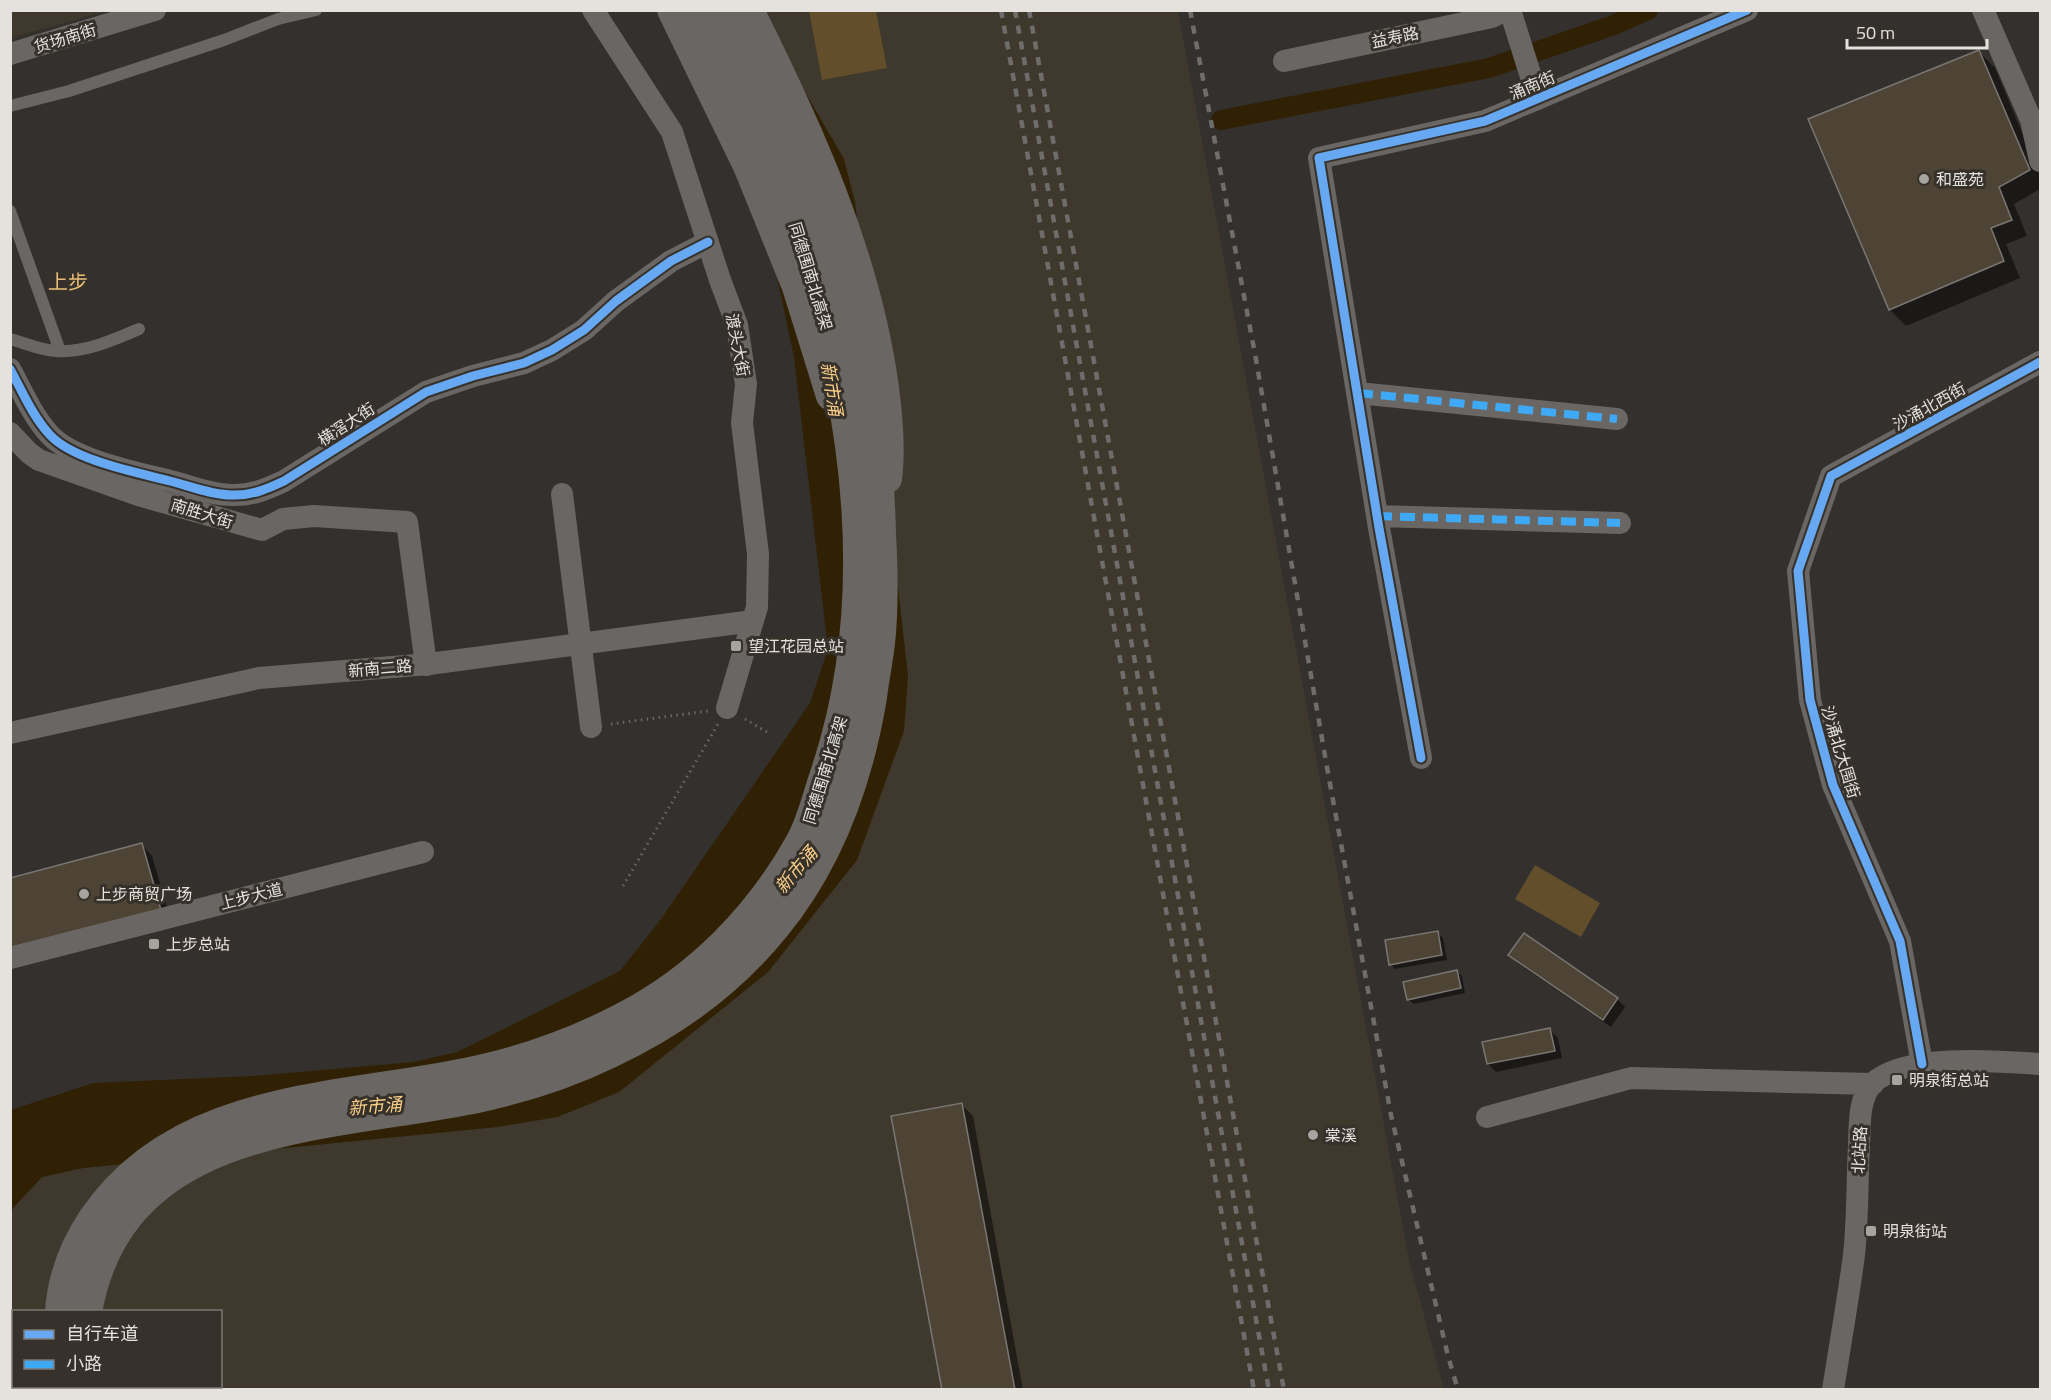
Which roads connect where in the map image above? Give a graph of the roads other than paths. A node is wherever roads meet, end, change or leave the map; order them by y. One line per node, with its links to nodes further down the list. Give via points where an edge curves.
1 (155, 10): 11 (street, 货场南街)
2 (316, 10): 14 (lane, via 278,19 69,91)
3 (593, 10): 17 (street, 渡头大街, via 672,132)
4 (671, 10): 27 (street, via 747,166 784,256)
5 (697, 10): 27 (main road, 同德围南北高架, via 758,132 802,241 835,358)
6 (724, 10): 31 (main road, 同德围南北高架, via 792,153 830,253 871,418)
7 (750, 10): 31 (street, via 831,192 852,245 873,318 890,436)
8 (1508, 10): 12 (street, 益寿路, via 1492,17); 13 (street)
9 (1747, 10): 13 (street, 涌南街)
10 (1983, 10): 15 (street, via 2031,120)
11 (10, 54)
12 (1284, 61)
13 (1538, 99): 23 (street, 涌南街, via 1485,121 1319,158)
14 (10, 106)
15 (2040, 160)
16 (10, 211): 20 (lane)
17 (708, 242): 22 (street, 横滘大街, via 672,261 552,350 524,363 426,392 284,481 245,495 192,487 106,464 69,449 51,436 33,413); 32 (street, 渡头大街, via 737,325 746,384 742,423 758,554)
18 (139, 329): 20 (lane, via 80,350)
19 (10, 339): 20 (lane)
20 (60, 351)
21 (2040, 362): 26 (street, 沙涌北西街)
22 (10, 369)
23 (1358, 393): 24 (street); 29 (street)
24 (1617, 419)
25 (10, 433): 34 (street, 南胜大街, via 39,460 138,495 262,530 283,519 314,516 408,522)
26 (1831, 476): 41 (street, 沙涌北大围街, via 1798,571 1810,700 1833,785 1900,941)
27 (855, 480): 45 (main road, 同德围南北高架, via 858,603 843,717 804,838 743,927 669,992 619,1021 553,1049 481,1071 253,1112 179,1142 134,1172 107,1200 72,1259)
28 (562, 494): 33 (street)
29 (1377, 516): 30 (street); 38 (street)
30 (1620, 523)
31 (881, 541): 46 (main road, 同德围南北高架, via 879,645 853,780 818,862 774,928 741,963 716,986 649,1032 568,1070 482,1096 320,1122 261,1136 211,1153 182,1168 136,1205 117,1227 96,1268)
32 (753, 621): 33 (street, 新南二路); 35 (street, 渡头大街)
33 (580, 644): 34 (street, 新南二路); 36 (street)
34 (426, 665): 37 (street, 新南二路, via 259,678)
35 (727, 708)
36 (591, 727)
37 (10, 734)
38 (1421, 758)
39 (423, 852): 40 (street, 上步大道)
40 (10, 958)
41 (1922, 1064): 42 (street); 43 (street, via 1892,1072)
42 (2040, 1064)
43 (1873, 1084): 44 (street, via 1630,1078); 47 (street, 北站路, via 1863,1105 1854,1252)
44 (1487, 1117)
45 (61, 1310)
46 (86, 1310)
47 (1833, 1389)

